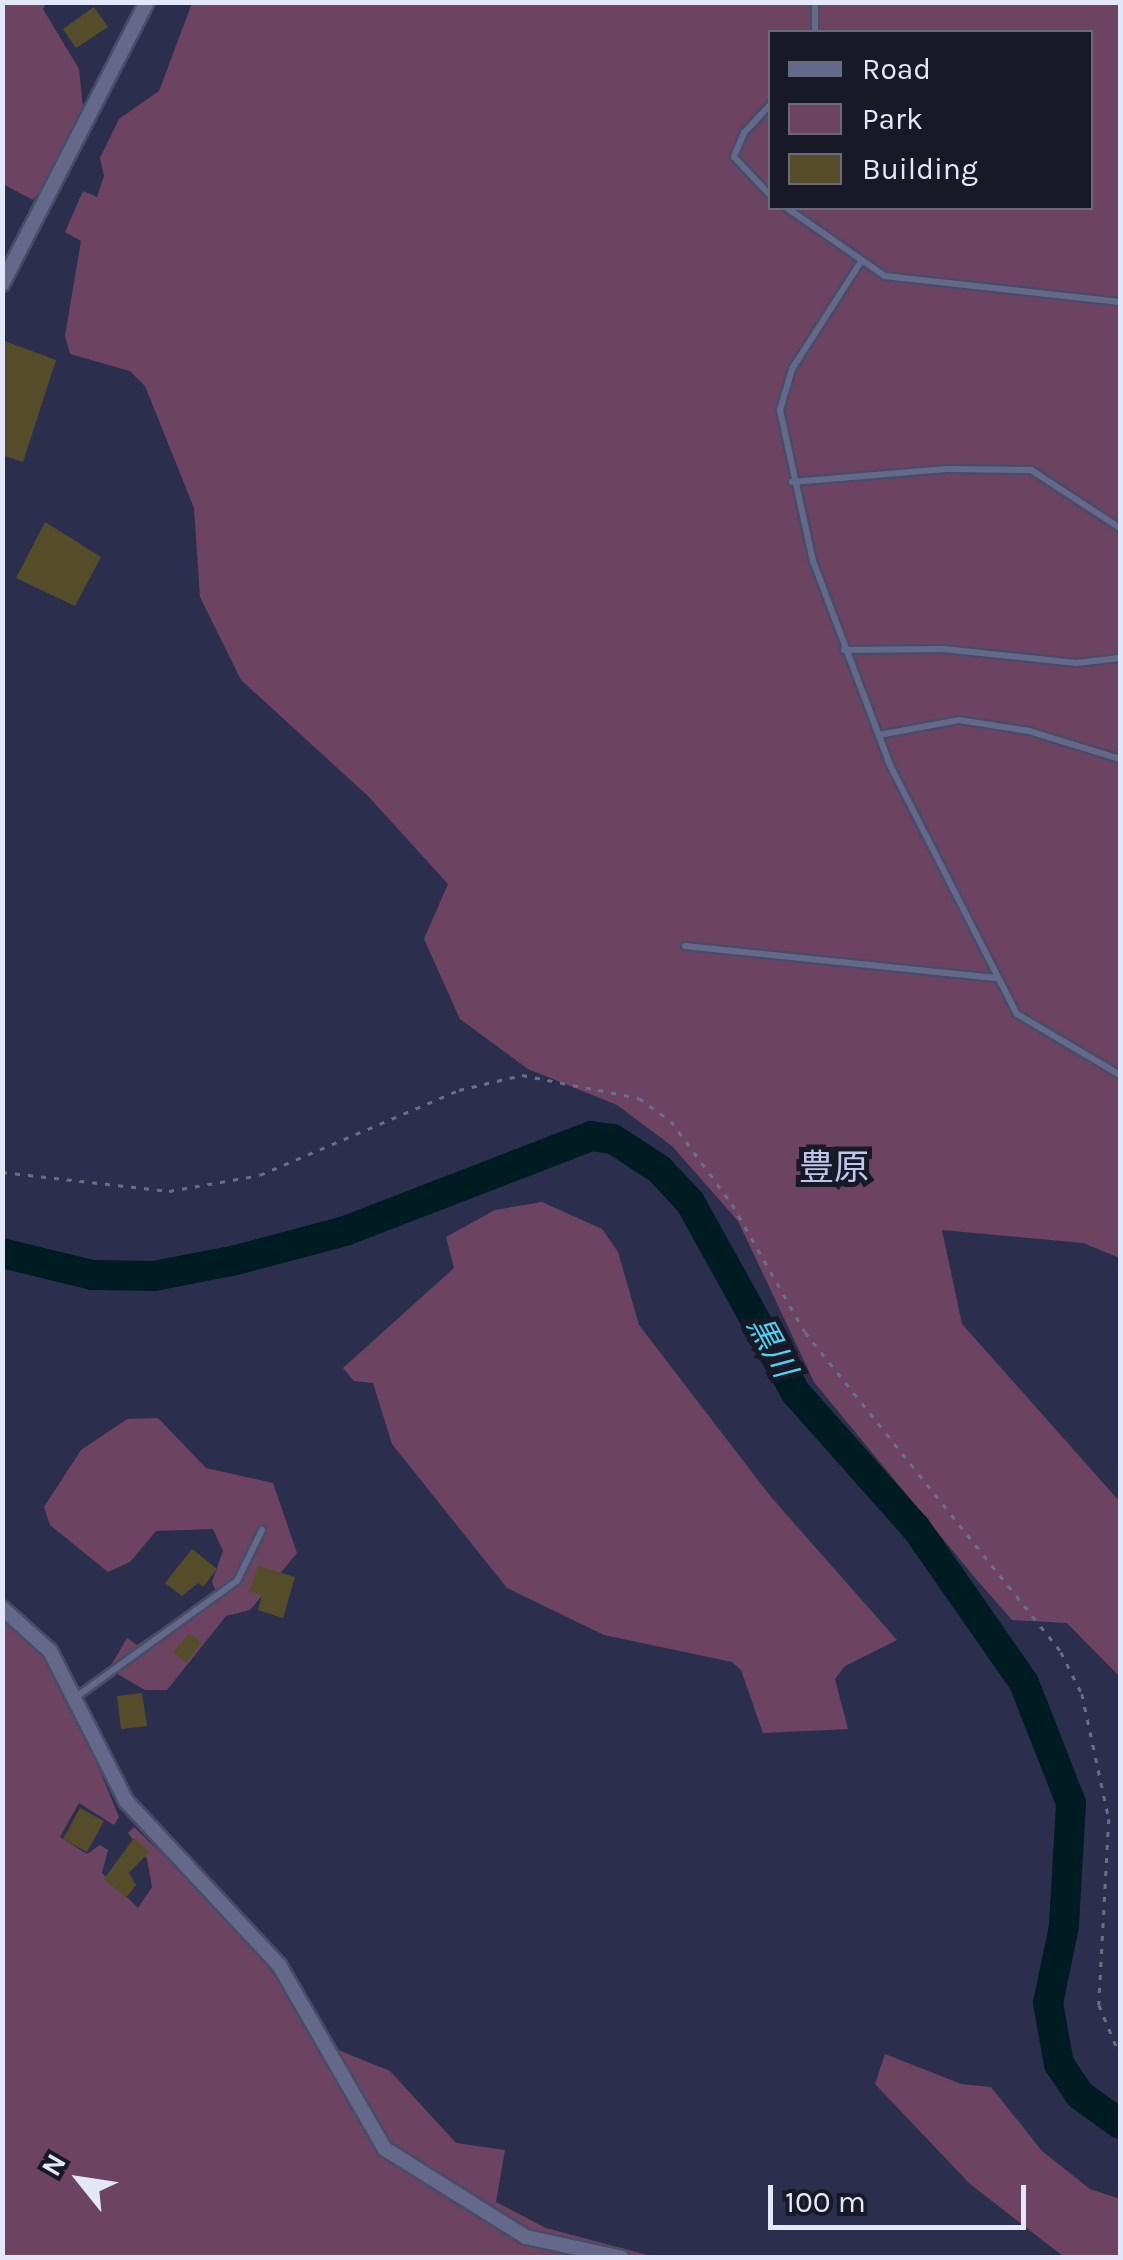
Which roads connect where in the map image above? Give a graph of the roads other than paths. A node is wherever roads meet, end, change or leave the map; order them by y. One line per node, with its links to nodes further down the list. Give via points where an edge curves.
1 (147, 2): 8 (street)
2 (815, 2): 3 (lane)
3 (815, 30)
4 (768, 107): 5 (lane, via 744,133 734,158)
5 (768, 193)
6 (791, 210): 7 (lane)
7 (860, 262): 9 (lane, via 885,276); 10 (lane, via 783,388 780,428)
8 (2, 284)
9 (1120, 302)
10 (792, 482): 11 (lane, via 946,469 1030,470); 12 (lane)
11 (1120, 528)
12 (844, 650): 13 (lane, via 942,650 1076,663); 14 (lane)
13 (1120, 658)
14 (878, 735): 15 (lane, via 920,722 959,720 1029,730); 17 (lane, via 984,939)
15 (1120, 759)
16 (685, 946): 17 (lane)
17 (996, 978): 18 (lane, via 1031,1028)
18 (1120, 1076)
19 (262, 1530): 21 (lane, via 236,1581)
20 (2, 1608): 21 (street, via 33,1629)
21 (75, 1697): 22 (street, via 126,1800 297,1991 385,2149 526,2237)
22 (622, 2258)

